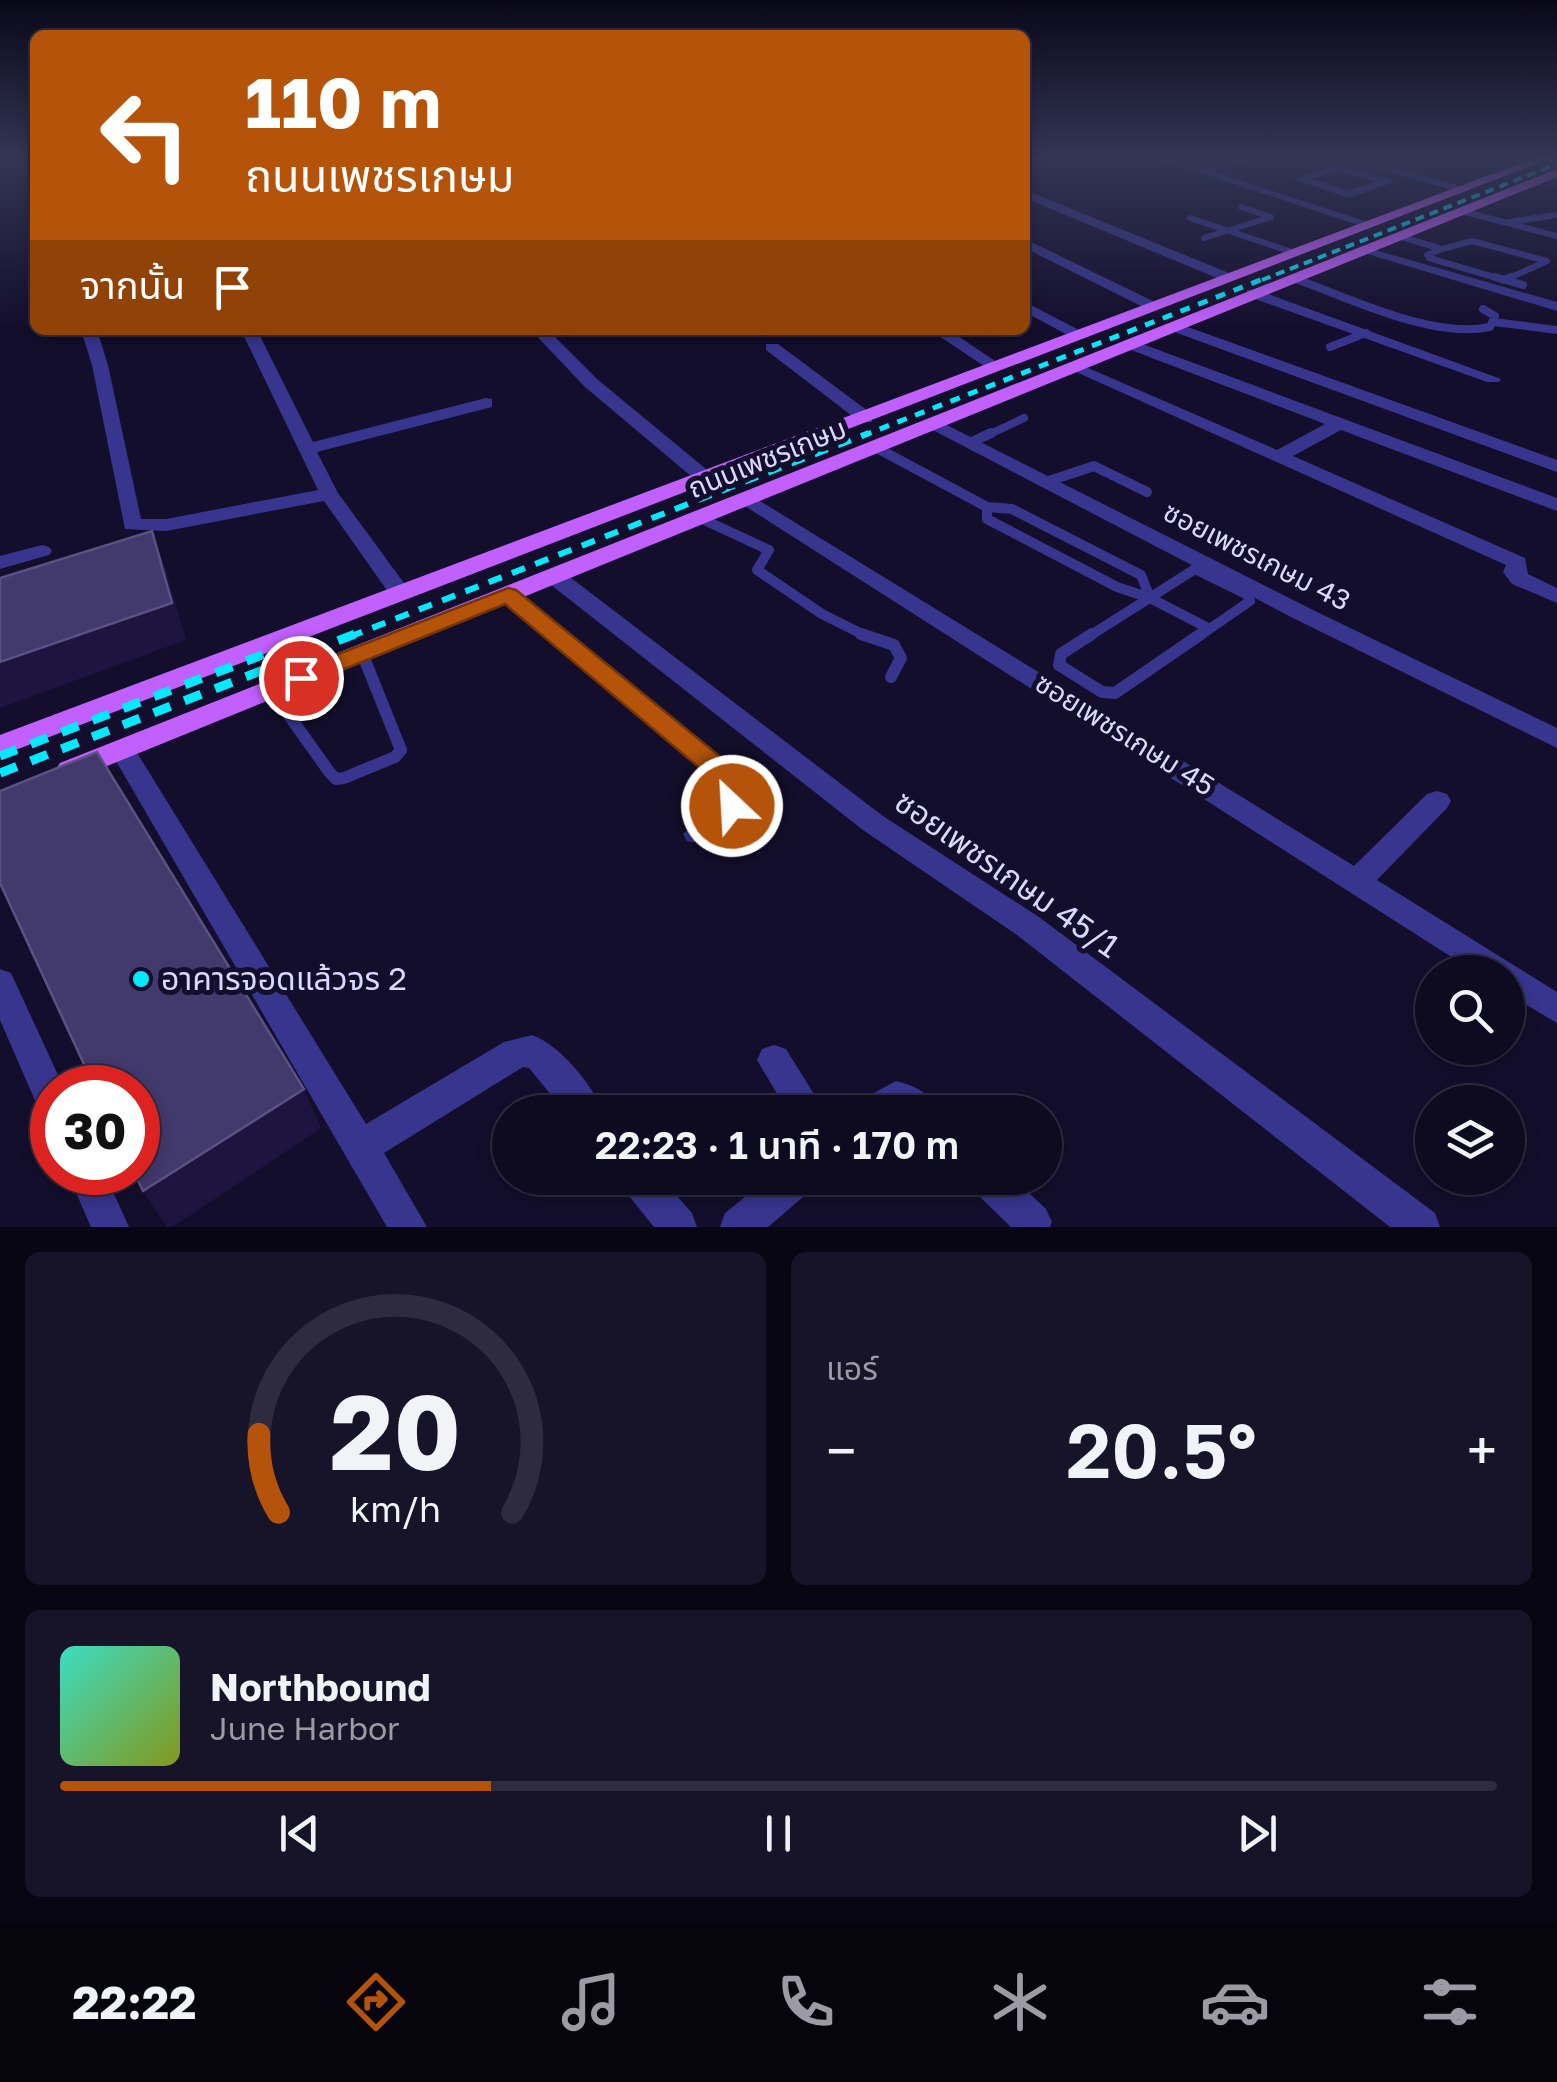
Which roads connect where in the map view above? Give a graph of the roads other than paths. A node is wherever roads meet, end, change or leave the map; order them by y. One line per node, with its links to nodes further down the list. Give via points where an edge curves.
1 (1074, 214): 19 (street)
2 (1263, 214): 11 (lane, via 1271,217)
3 (1341, 214): 10 (street)
4 (1408, 214): 10 (main road, ถนนเพชรเกษม)
5 (1437, 214): 12 (main road, ถนนเพชรเกษม)
6 (1489, 214): 9 (lane)
7 (1557, 215): 9 (lane)
8 (1190, 218): 11 (lane)
9 (1504, 222): 13 (lane)
10 (1371, 224): 18 (main road, ถนนเพชรเกษม)
11 (1228, 231): 14 (lane); 18 (lane)
12 (1398, 236): 16 (main road, ถนนเพชรเกษม); 17 (lane)
13 (1557, 236)
14 (1204, 238)
15 (1030, 245): 24 (street)
16 (1366, 249): 20 (main road, ถนนเพชรเกษม); 25 (street)
17 (1442, 249): 21 (lane, via 1427,257); 21 (lane, via 1472,241 1546,261)
18 (1295, 254): 22 (main road, ถนนเพชรเกษม)
19 (1229, 278): 22 (main road, ถนนเพชรเกษม); 24 (main road, ถนนเพชรเกษม)
20 (1292, 278): 22 (main road, ถนนเพชรเกษม); 28 (lane, via 1454,330 1478,331)
21 (1501, 281): 23 (lane)
22 (1258, 283): 29 (main road, ถนนเพชรเกษม); 31 (street)
23 (1523, 285)
24 (1154, 307): 32 (main road, ถนนเพชรเกษม)
25 (1557, 307)
26 (1030, 309): 32 (street)
27 (1483, 309): 28 (lane)
28 (1494, 322): 30 (lane)
29 (1174, 327): 37 (main road, ถนนเพชรเกษม); 52 (street)
30 (1557, 330)
31 (1366, 333): 38 (lane); 42 (street)
32 (1078, 334): 40 (main road, ถนนเพชรเกษม)
33 (91, 335): 56 (street, via 132,526)
34 (251, 335): 50 (street)
35 (543, 335): 53 (street)
36 (946, 335): 40 (street)
37 (1130, 344): 41 (main road, ถนนเพชรเกษม); 46 (street)
38 (1330, 347)
39 (772, 348): 44 (street)
40 (996, 366): 44 (main road, ถนนเพชรเกษม)
41 (1073, 367): 47 (main road, ถนนเพชรเกษม); 51 (street)
42 (1494, 379)
43 (486, 403): 50 (street)
44 (866, 418): 53 (main road, ถนนเพชรเกษม)
45 (1024, 418): 48 (lane)
46 (1342, 422): 51 (street); 58 (street)
47 (933, 423): 48 (street, ซอยเพชรเกษม 43); 49 (main road, ถนนเพชรเกษม)
48 (970, 443): 54 (street, ซอยเพชรเกษม 43)
49 (875, 447): 57 (main road, ถนนเพชรเกษม); 59 (lane)
50 (306, 449): 56 (street)
51 (1278, 457): 66 (street, via 1518,562 1514,572 1520,580)
52 (1557, 466)
53 (705, 478): 64 (main road, ถนนเพชรเกษม)
54 (1046, 482): 55 (lane, via 1094,466); 72 (street, ซอยเพชรเกษม 43)
55 (1148, 492)
56 (328, 494): 64 (street)
57 (748, 499): 60 (main road, ถนนเพชรเกษม); 78 (street, ซอยเพชรเกษม 45)
58 (1557, 504)
59 (987, 507): 67 (lane, via 987,519 1117,588); 67 (lane, via 1012,509 1141,576)
60 (700, 518): 63 (main road, ถนนเพชรเกษม); 70 (lane, via 769,550 757,570 834,624 894,646 901,658)
61 (42, 551): 62 (street)
62 (0, 562)
63 (554, 576): 65 (main road, ถนนเพชรเกษม); 97 (street, ซอยเพชรเกษม 45/1, via 873,823 1028,926)
64 (401, 594): 73 (main road, ถนนเพชรเกษม)
65 (508, 595): 69 (main road, ถนนเพชรเกษม); 77 (street, via 725,774 732,806)
66 (1557, 596)
67 (1150, 598): 68 (lane); 68 (lane, via 1196,569 1251,598); 68 (lane, via 1061,654 1060,665 1102,692 1116,693)
68 (1208, 628)
69 (362, 654): 71 (main road, ถนนเพชรเกษม); 71 (lane, via 401,750 344,778 330,773)
70 (891, 677)
71 (270, 690): 74 (main road, ถนนเพชรเกษม)
72 (1557, 738)
73 (0, 746)
74 (122, 749): 75 (main road, ถนนเพชรเกษม); 87 (street)
75 (52, 777)
76 (1437, 800): 78 (street)
77 (697, 834)
78 (1356, 882): 79 (street, ซอยเพชรเกษม 45)
79 (1473, 955)
80 (0, 983): 84 (street)
81 (1525, 989): 82 (street)
82 (1557, 1009)
83 (774, 1060): 86 (street)
84 (36, 1065)
85 (572, 1095): 87 (street, via 532,1050 516,1052)
86 (797, 1095)
87 (359, 1148): 94 (street)
88 (95, 1195): 93 (street)
89 (652, 1195): 95 (street)
90 (777, 1195): 96 (street)
91 (1005, 1195): 92 (street)
92 (1033, 1222)
93 (110, 1227)
94 (408, 1227)
95 (678, 1227)
96 (739, 1227)
97 (1420, 1227)

